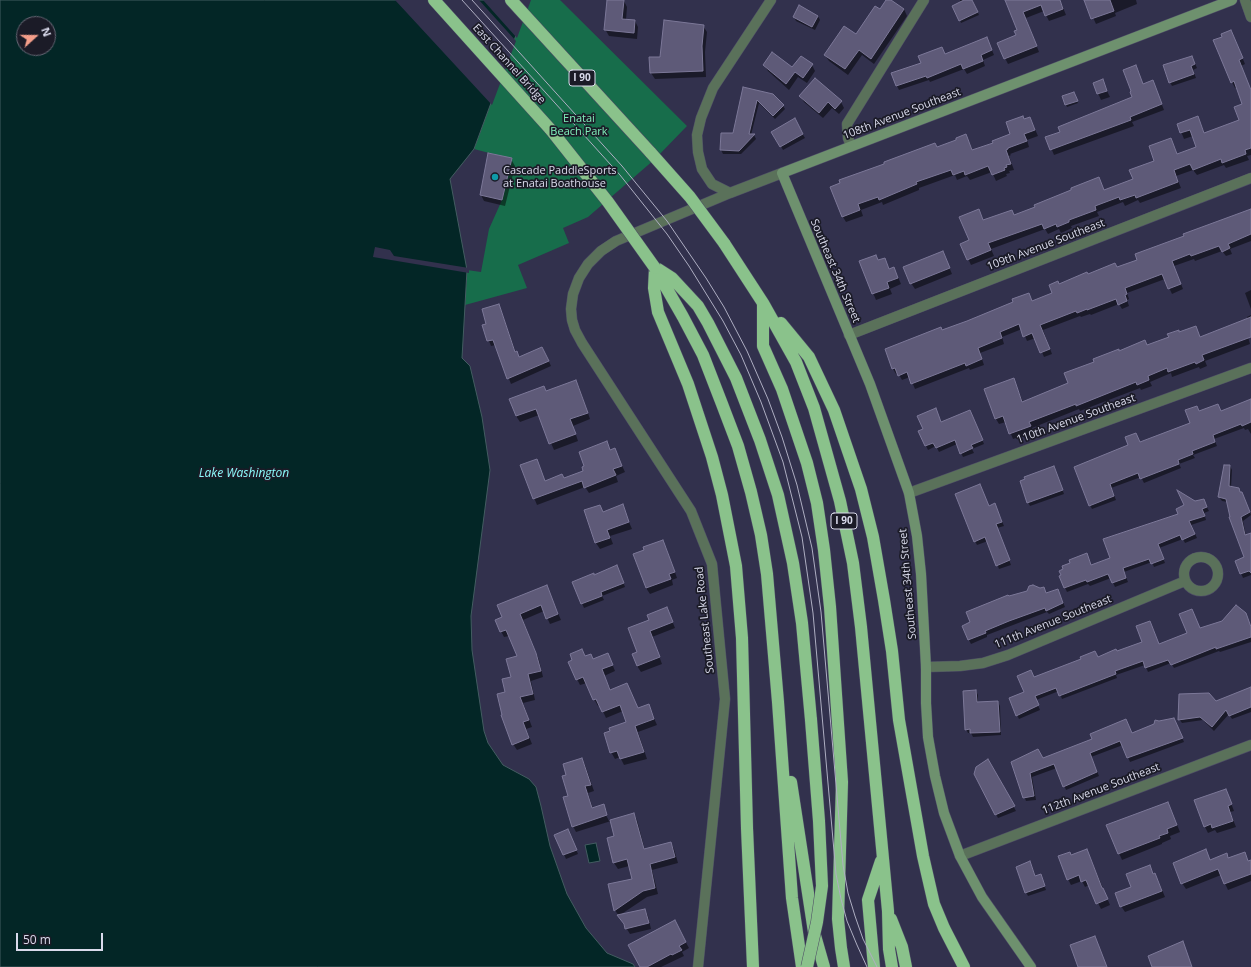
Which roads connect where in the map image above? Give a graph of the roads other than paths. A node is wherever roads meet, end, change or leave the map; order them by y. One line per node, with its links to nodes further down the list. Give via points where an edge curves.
1 (434, 0): 13 (highway, East Channel Bridge, bridge, via 564,146)
2 (511, 0): 15 (highway, I 90, bridge, via 690,197)
3 (771, 0): 11 (street, via 713,88 701,118 698,152 702,169 712,184)
4 (924, 0): 8 (street, via 847,124)
5 (1232, 0): 8 (street, 108th Avenue Southeast)
6 (1245, 0): 7 (street)
7 (1251, 17)
8 (851, 146): 9 (street, 108th Avenue Southeast)
9 (782, 173): 11 (street, 108th Avenue Southeast); 16 (street, Southeast 34th Street)
10 (1251, 178): 16 (street, 109th Avenue Southeast)
11 (730, 193): 12 (street, 108th Avenue Southeast, via 616,241)
12 (588, 264): 26 (street, Southeast Lake Road, via 573,294 571,309 575,330 691,511 712,564 725,700)
13 (655, 268): 14 (highway); 14 (highway)
14 (663, 283): 21 (highway, via 702,355 738,446 751,492 767,574); 27 (highway, via 658,312 688,384 712,457 736,566 742,638); 29 (highway, bridge, via 698,306 721,347 748,409 769,468 787,532 799,594 820,821 822,886)
15 (763, 303): 24 (highway, I 90, via 796,362 814,408 840,501 853,563 861,628); 31 (highway, via 764,346 807,463 817,503 824,550 842,782 838,919); 35 (highway, via 809,357 834,410 861,489 873,537 884,600 899,720 923,856 934,904)
16 (849, 335): 18 (street, Southeast 34th Street, via 870,384)
17 (1251, 368): 18 (street, 110th Avenue Southeast)
18 (909, 492): 20 (street, Southeast 34th Street, via 921,574)
19 (1184, 581): 20 (street, 111th Avenue Southeast, via 1008,655 983,663)
20 (926, 667): 23 (street, Southeast 34th Street, via 928,737 935,776 944,813)
21 (778, 702): 28 (highway, via 792,898); 30 (highway, via 814,932)
22 (1251, 745): 23 (street, 112th Avenue Southeast)
23 (960, 856): 36 (street, Southeast 34th Street, via 982,897)
24 (882, 858): 25 (highway, I 90); 32 (highway, via 868,900)
25 (888, 911): 33 (highway, I 90, via 888,948); 34 (highway, via 902,947)
26 (698, 967)
27 (753, 967)
28 (802, 967)
29 (807, 967)
30 (824, 967)
31 (844, 967)
32 (874, 967)
33 (892, 967)
34 (906, 967)
35 (964, 967)
36 (1031, 967)

